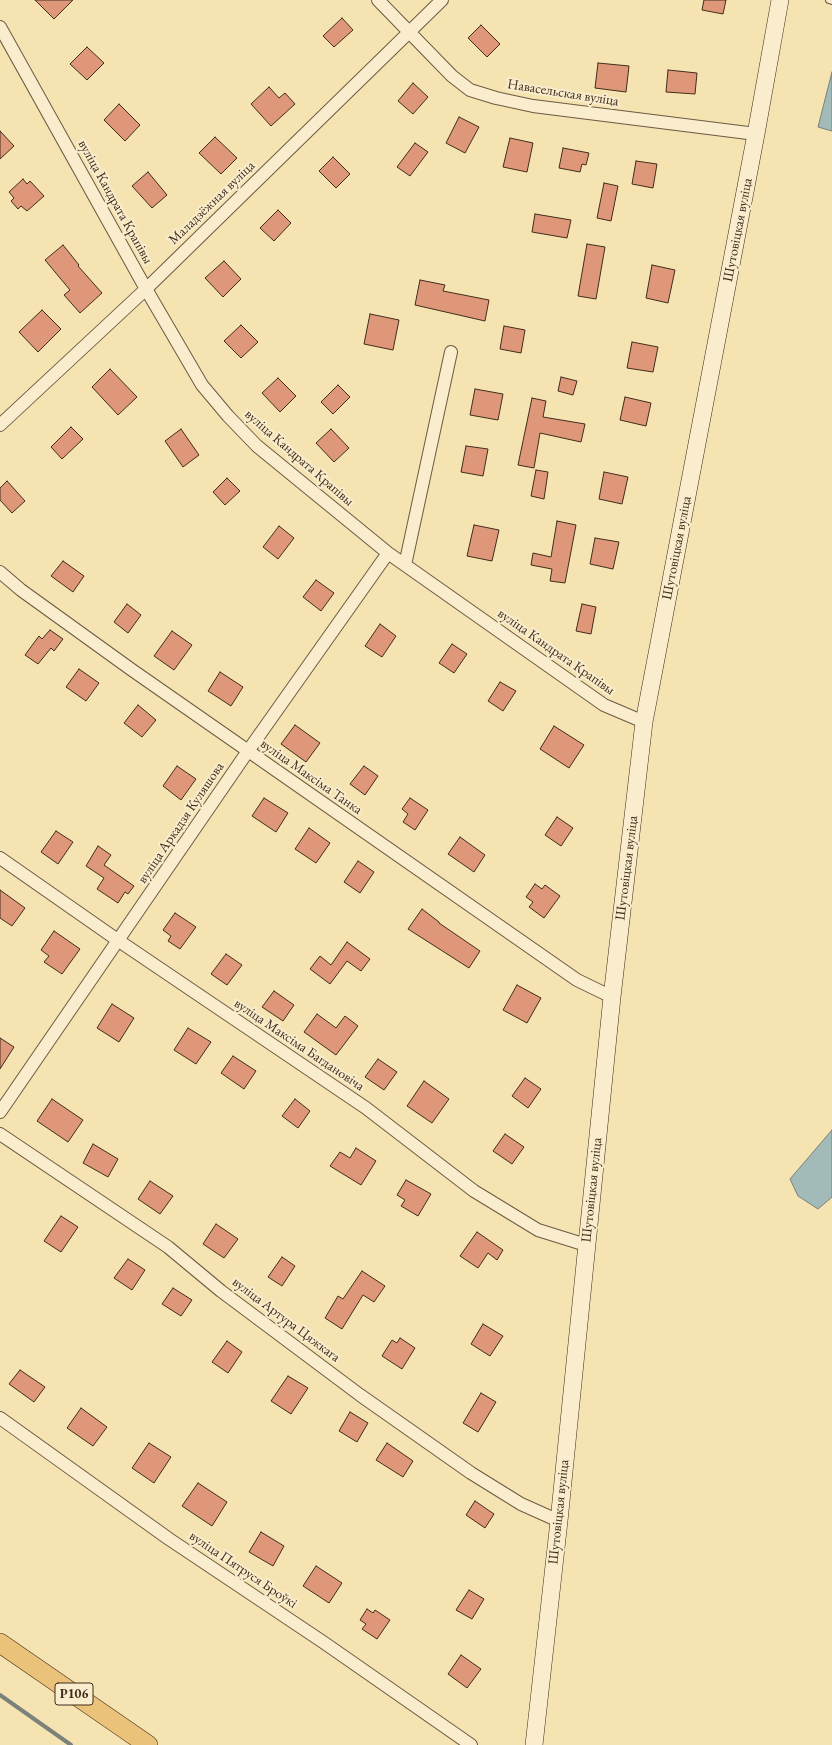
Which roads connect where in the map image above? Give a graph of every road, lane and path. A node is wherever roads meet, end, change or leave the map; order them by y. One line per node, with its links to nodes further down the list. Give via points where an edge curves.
1 (378, 0): 5 (street, Навасельская вуліца)
2 (442, 0): 5 (street, Маладзёжная вуліца)
3 (780, 0): 6 (main road, Шутовіцкая вуліца)
4 (0, 27): 7 (street, вуліца Кандрата Крапівы)
5 (408, 33): 6 (street, Навасельская вуліца, via 470,90 496,98 533,106); 7 (street, Маладзёжная вуліца)
6 (756, 134): 13 (main road, Шутовіцкая вуліца)
7 (146, 289): 9 (street, Маладзёжная вуліца); 10 (street, вуліца Кандрата Крапівы, via 202,384 228,416 257,446)
8 (452, 352): 11 (street)
9 (0, 425)
10 (388, 553): 11 (street, вуліца Кандрата Крапівы); 14 (street, вуліца Аркадзя Куляшова)
11 (405, 565): 13 (street, вуліца Кандрата Крапівы, via 604,705)
12 (0, 572): 14 (street, вуліца Максіма Танка, via 27,594)
13 (644, 722): 17 (main road, Шутовіцкая вуліца)
14 (248, 751): 16 (street, вуліца Аркадзя Куляшова); 17 (street, вуліца Максіма Танка, via 577,980)
15 (0, 858): 16 (street, вуліца Максіма Багдановіча)
16 (118, 941): 18 (street, вуліца Аркадзя Куляшова); 20 (street, вуліца Максіма Багдановіча, via 366,1108 474,1191 538,1230)
17 (612, 997): 20 (main road, Шутовіцкая вуліца)
18 (0, 1112)
19 (0, 1134): 22 (street, вуліца Артура Цяжкага, via 168,1247 221,1291 471,1473 521,1504)
20 (586, 1245): 22 (main road, Шутовіцкая вуліца)
21 (0, 1418): 25 (street, вуліца Пятруся Броўкі, via 169,1539)
22 (558, 1521): 26 (main road, Шутовіцкая вуліца)
23 (0, 1643): 24 (main road, Р106)
24 (148, 1745)
25 (471, 1745)
26 (534, 1745)

